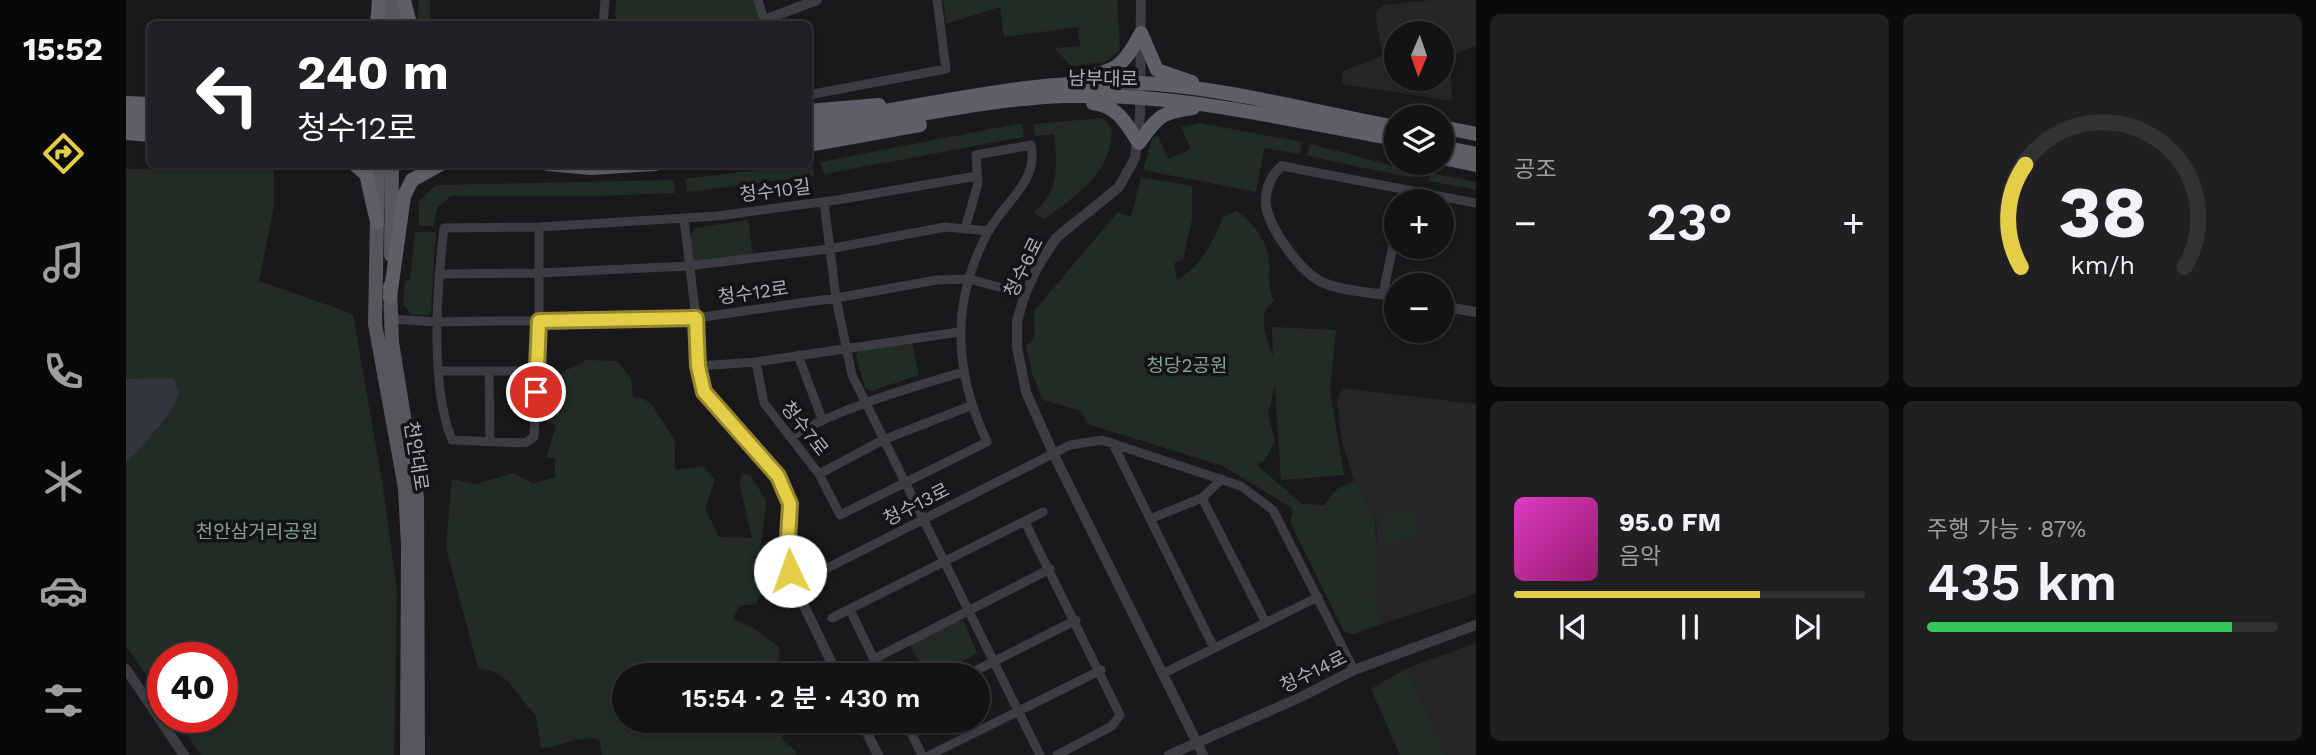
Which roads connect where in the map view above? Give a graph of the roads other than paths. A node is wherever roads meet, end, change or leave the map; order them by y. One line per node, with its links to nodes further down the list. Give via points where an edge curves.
1 (379, 0): 9 (highway)
2 (387, 0): 10 (main road)
3 (402, 0): 11 (main road); 12 (highway)
4 (605, 0): 13 (street)
5 (758, 0): 14 (street)
6 (817, 0): 15 (street)
7 (937, 0): 19 (street, via 946,69)
8 (1141, 0): 16 (street, 남부대로)
9 (377, 21)
10 (386, 21)
11 (400, 21)
12 (409, 21)
13 (603, 21)
14 (764, 21)
15 (766, 21)
16 (1141, 33): 17 (street, 남부대로); 18 (highway, via 1127,60 1117,68); 21 (highway, via 1157,70)
17 (1140, 90): 18 (highway, 남부대로); 21 (highway, 남부대로); 42 (street, 청수6로)
18 (1045, 92): 20 (highway, 남부대로); 24 (highway, 남부대로); 42 (highway, via 1109,106 1123,116)
19 (812, 94)
20 (972, 97): 25 (highway); 30 (highway, 남부대로)
21 (1231, 102): 29 (highway, 남부대로); 42 (highway, via 1166,112)
22 (126, 103): 23 (highway)
23 (147, 104)
24 (985, 106): 35 (highway, 남부대로); 43 (highway, via 902,130)
25 (812, 111)
26 (126, 113): 27 (highway)
27 (147, 115)
28 (1384, 120): 29 (highway)
29 (1329, 121): 33 (highway, 남부대로); 39 (highway, 남부대로); 44 (highway)
30 (812, 122)
31 (126, 123): 32 (highway)
32 (147, 125)
33 (1384, 126)
34 (1454, 129): 37 (highway)
35 (812, 132)
36 (126, 134): 38 (highway)
37 (1476, 134)
38 (147, 135)
39 (1384, 136)
40 (1454, 137): 41 (highway)
41 (1476, 142)
42 (1139, 143): 70 (street, 청수6로, via 1119,187 1056,238)
43 (812, 144)
44 (1384, 144)
45 (1454, 150): 46 (highway)
46 (1476, 154)
47 (1454, 161): 48 (highway)
48 (1476, 165)
49 (1283, 166): 55 (street); 71 (street, via 1273,174 1266,207 1281,240 1304,271 1323,283)
50 (359, 168): 60 (highway, via 366,174)
51 (378, 168): 60 (main road, 천안대로)
52 (392, 168): 72 (main road, 천안대로)
53 (434, 168): 72 (highway, via 412,180 404,196)
54 (977, 176): 57 (street, 청수10길); 62 (street); 63 (street, via 976,155 1031,145 1034,157 1028,179)
55 (1400, 189)
56 (1454, 199): 58 (street)
57 (824, 202): 59 (street, 청수10길); 64 (street)
58 (1476, 203)
59 (684, 219): 61 (street, 청수10길); 66 (street)
60 (377, 222): 130 (main road, 천안대로, via 375,324 405,488)
61 (538, 227): 67 (street); 68 (street, 청수10길, via 444,228)
62 (965, 229): 63 (street); 64 (street, via 945,228)
63 (989, 231): 69 (street)
64 (829, 249): 66 (street); 73 (street)
65 (1390, 259): 71 (street)
66 (688, 267): 67 (street); 76 (street)
67 (539, 273): 68 (street); 78 (street)
68 (439, 274): 79 (street, 청수10길)
69 (969, 279): 70 (street, 청수12로); 73 (street, 청수12로, via 937,279); 80 (street)
70 (1025, 294): 96 (street, 청수6로, via 1017,321 1021,373)
71 (1382, 294)
72 (390, 297): 77 (main road, 천안대로)
73 (836, 298): 76 (street, 청수12로); 81 (street)
74 (1454, 308): 75 (street)
75 (1476, 312)
76 (696, 318): 78 (street, 청수12로); 84 (street)
77 (391, 319): 79 (street, 청수12로); 131 (main road, 천안대로, via 417,497)
78 (539, 321): 79 (street, 청수12로); 86 (street)
79 (437, 322): 85 (street, 청수10길)
80 (959, 332): 81 (street); 88 (street)
81 (845, 349): 82 (street); 89 (street)
82 (798, 355): 83 (street); 91 (street, 청수7로)
83 (756, 362): 84 (street); 92 (street, 청수7로, via 764,404)
84 (698, 366): 107 (street, via 704,392 749,441 785,491 790,504 787,557)
85 (439, 371): 87 (street); 94 (street, via 452,440)
86 (537, 371): 87 (street); 94 (street, via 534,437 525,443)
87 (489, 372): 94 (street)
88 (963, 372): 89 (street, 청수7로); 90 (street)
89 (863, 402): 91 (street, 청수7로); 93 (street)
90 (970, 406): 93 (street, 청수7로); 99 (street, via 987,442)
91 (822, 419): 92 (street)
92 (790, 437): 97 (street, 청수7로)
93 (883, 440): 97 (street, 청수7로); 99 (street)
94 (490, 442)
95 (1113, 444): 96 (street, via 1087,440); 98 (street); 103 (street)
96 (1053, 453): 102 (street, 청수13로); 124 (street, 청수6로)
97 (819, 474): 99 (street, 청수7로, via 840,515)
98 (1223, 479): 100 (street); 108 (street, via 1252,492 1273,510)
99 (904, 483): 102 (street)
100 (1202, 498): 103 (street); 113 (street)
101 (1043, 512): 104 (street)
102 (924, 519): 105 (street); 107 (street, 청수13로)
103 (1150, 519): 115 (street)
104 (1025, 522): 105 (street); 106 (street)
105 (944, 561): 109 (street); 110 (street)
106 (1049, 569): 110 (street); 112 (street)
107 (794, 585): 118 (street)
108 (1318, 597): 113 (street); 123 (street)
109 (850, 610): 111 (street); 116 (street)
110 (968, 611): 116 (street); 117 (street)
111 (832, 618)
112 (1076, 620): 117 (street); 122 (street)
113 (1266, 623): 115 (street)
114 (1476, 625): 123 (street, 청수14로)
115 (1214, 648): 124 (street)
116 (874, 659): 119 (street)
117 (993, 661): 120 (street); 125 (street)
118 (832, 663)
119 (876, 663)
120 (989, 663)
121 (126, 669): 129 (street)
122 (1101, 670): 125 (street); 136 (street, via 1120,715 1112,726)
123 (1354, 670): 128 (street, 청수14로)
124 (1162, 674): 128 (street, 청수6로)
125 (1018, 711): 134 (street); 135 (street)
126 (867, 733): 132 (street)
127 (911, 733): 133 (street)
128 (1196, 741): 137 (street, 청수14로); 138 (street, 청수6로)
129 (184, 755)
130 (407, 755)
131 (418, 755)
132 (878, 755)
133 (922, 755)
134 (930, 755)
135 (1040, 755)
136 (1057, 755)
137 (1169, 755)
138 (1203, 755)

